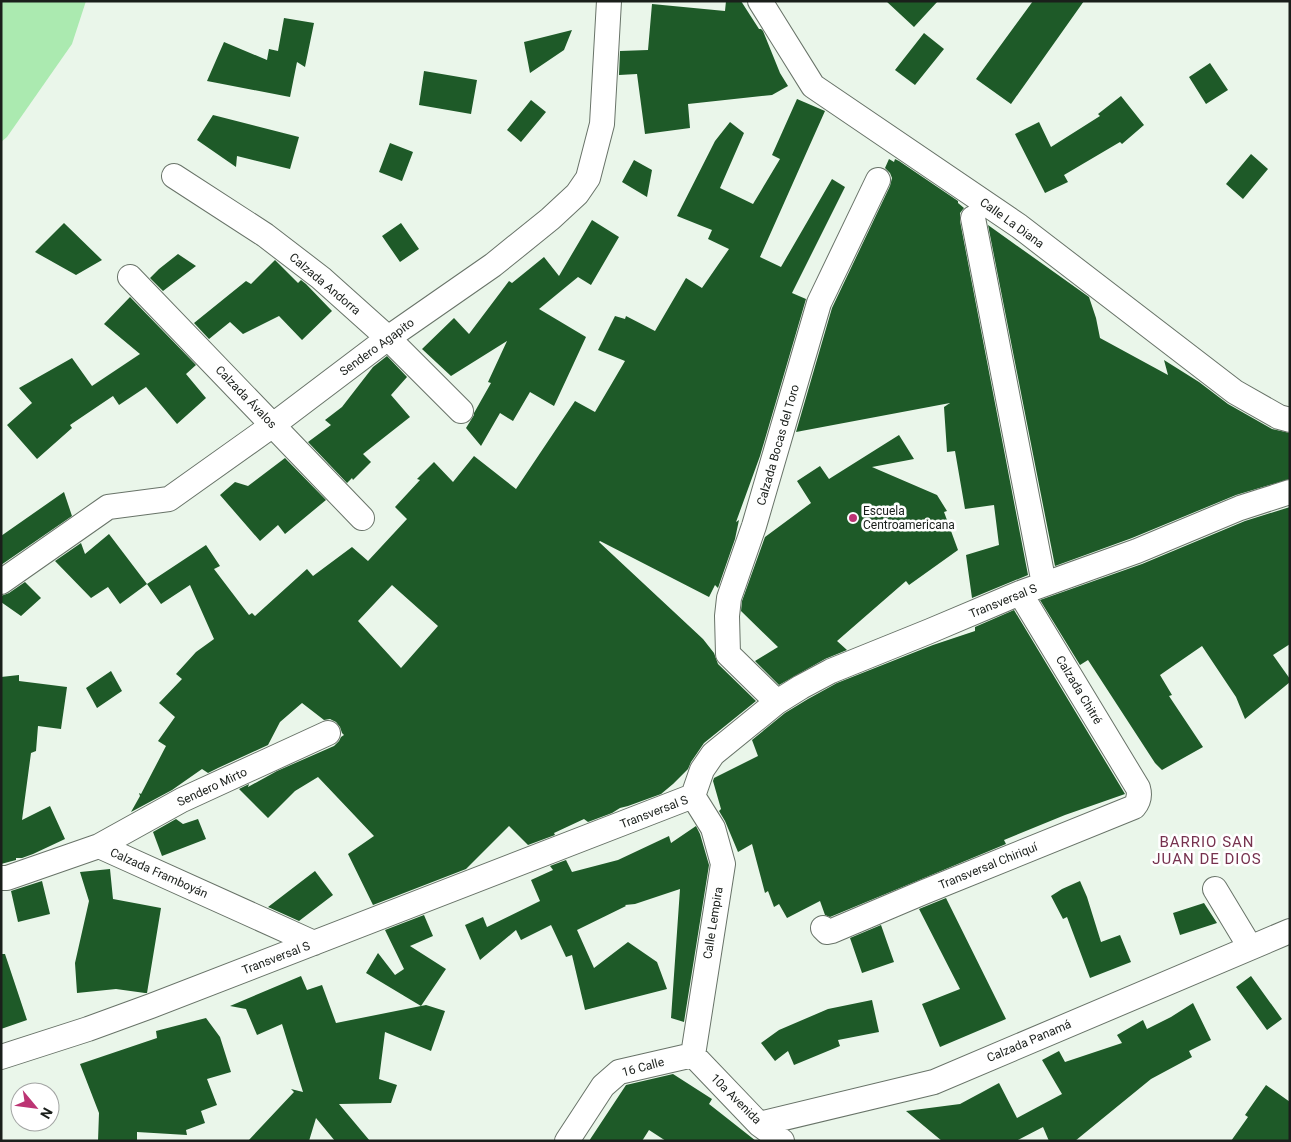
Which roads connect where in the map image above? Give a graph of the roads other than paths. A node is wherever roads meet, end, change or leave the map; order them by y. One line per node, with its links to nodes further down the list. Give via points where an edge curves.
1 (609, 1): 7 (street, Sendero Agapito, via 602,124 588,178 563,207 493,265)
2 (760, 1): 9 (street, Calle La Diana, via 814,86 1019,226 1235,392 1278,417)
3 (174, 176): 7 (street, Calzada Andorra, via 265,235 322,278)
4 (878, 180): 16 (street, Calzada Bocas del Toro, via 819,302 754,526 729,598 728,654)
5 (973, 218): 14 (street)
6 (130, 277): 10 (street, Calzada Ávalos)
7 (388, 338): 8 (street, Calzada Andorra); 10 (street, Sendero Agapito)
8 (461, 411)
9 (1290, 420)
10 (273, 425): 12 (street, Calzada Ávalos); 13 (street, Sendero Agapito, via 169,499 108,507)
11 (1290, 492): 14 (street, Transversal S, via 1240,508 1137,551)
12 (362, 518)
13 (1, 582)
14 (1044, 584): 15 (street, Transversal S)
15 (1020, 593): 16 (street, Transversal S, via 831,671); 18 (street, Calzada Chitré)
16 (778, 702): 19 (street, Transversal S, via 713,754 702,770)
17 (328, 734): 20 (street, Sendero Mirto, via 182,800)
18 (1138, 788): 23 (street, Transversal Chiriquí, via 1139,798 1134,806 832,931 827,932)
19 (693, 796): 25 (street, Transversal S); 27 (street, Calle Lempira, via 713,828 723,864)
20 (99, 846): 21 (street, Calzada Framboyán); 25 (street, Calzada Framboyán)
21 (1, 878)
22 (1215, 889): 26 (street)
23 (823, 928)
24 (1290, 931): 26 (street, Calzada Panamá)
25 (314, 943): 28 (street, Transversal S, via 88,1029)
26 (1250, 947): 29 (street, Calzada Panamá, via 934,1082)
27 (693, 1055): 29 (street, 10a Avenida); 30 (street, 16 Calle, via 619,1072 602,1086)
28 (1, 1056)
29 (760, 1124): 31 (street, 10a Avenida)
30 (567, 1141)
31 (782, 1141)

